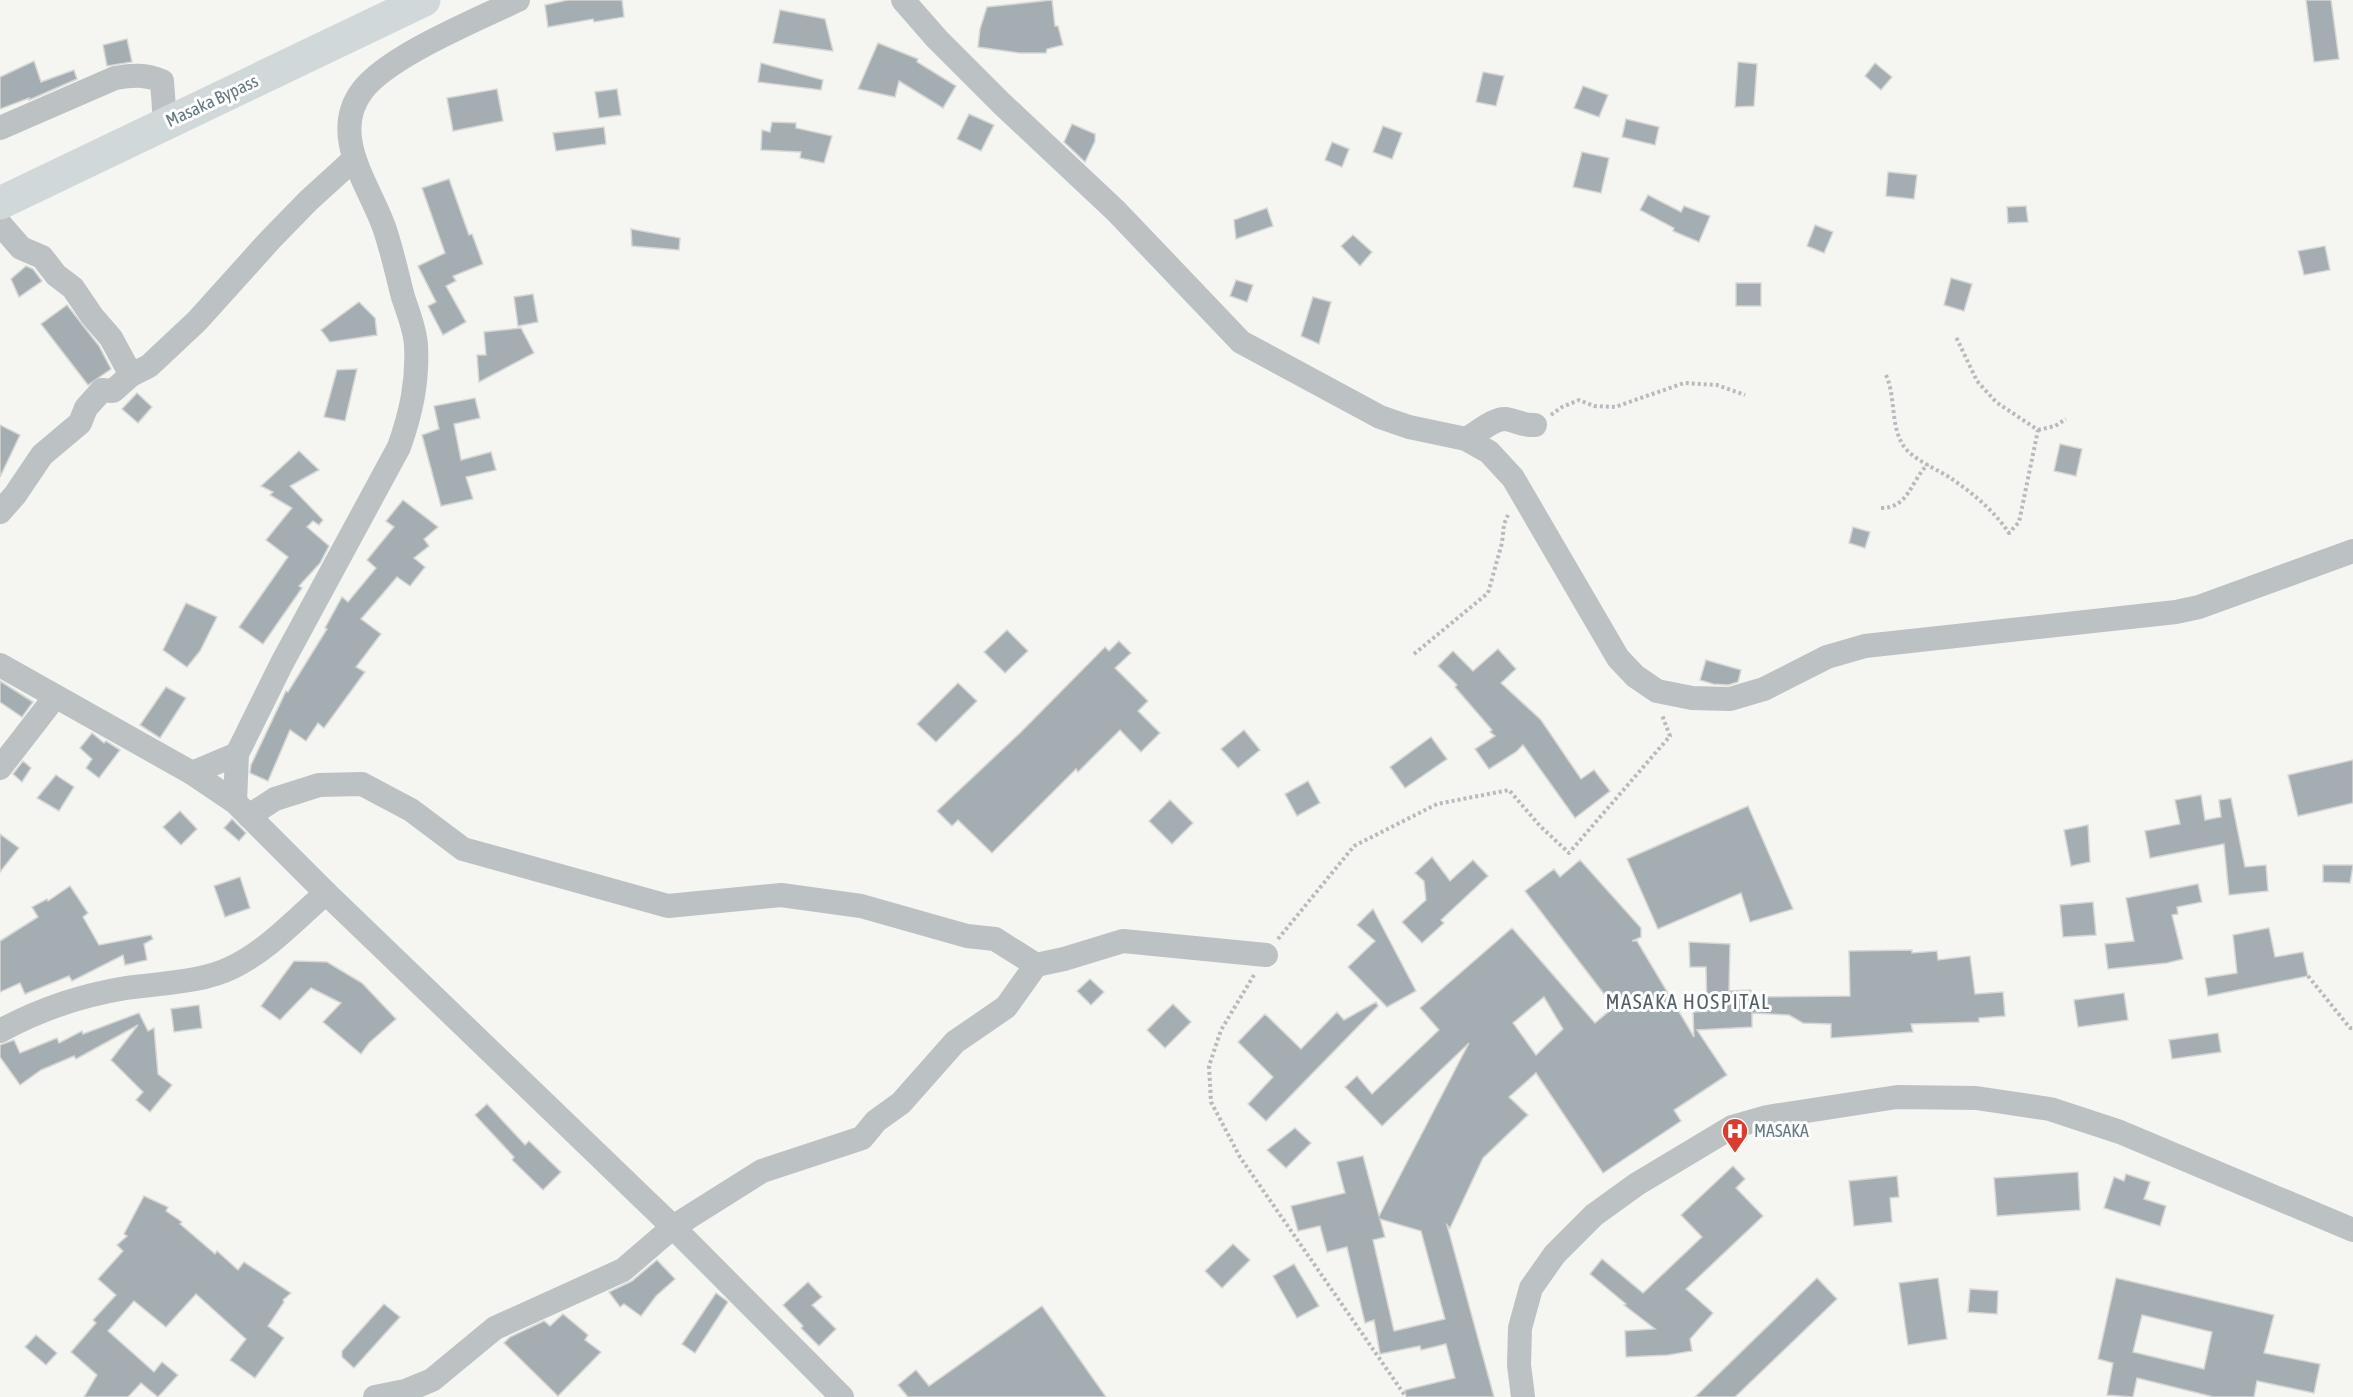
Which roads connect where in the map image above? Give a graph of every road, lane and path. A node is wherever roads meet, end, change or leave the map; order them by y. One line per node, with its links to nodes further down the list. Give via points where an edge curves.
1 (424, 0): 4 (highway, Masaka Bypass)
2 (518, 0): 6 (street, via 377,75 361,92 353,110 349,130)
3 (903, 0): 16 (street, via 937,39 1116,211 1241,342 1380,417)
4 (165, 123): 5 (street, via 162,81 133,74 115,78); 7 (highway, Masaka Bypass)
5 (0, 128)
6 (354, 159): 10 (street, via 270,240 197,321 149,366); 26 (street, via 384,227 416,343 416,383 410,417 399,447)
7 (0, 203)
8 (0, 224): 10 (street, via 21,248 42,257 73,288 111,338)
9 (1956, 336): 15 (path, via 1977,381 1996,402)
10 (131, 375): 20 (street, via 113,391 102,390 86,408 80,423 42,455)
11 (1886, 375): 17 (path, via 1892,388 1897,434 1904,448)
12 (1745, 395): 14 (path, via 1717,385 1684,383 1615,406 1594,406 1579,400)
13 (2066, 418): 15 (path, via 2055,426)
14 (1535, 425): 16 (street, via 1499,420)
15 (2038, 430): 17 (path, via 2019,522 2009,532 1997,515)
16 (1466, 439): 18 (street, via 1489,452)
17 (1928, 464): 19 (path, via 1903,502 1893,508)
18 (1523, 495): 22 (path, via 1504,524 1488,593); 24 (street, via 1618,658)
19 (1881, 508)
20 (0, 512)
21 (2353, 550): 24 (street, via 2176,612 1865,646 1827,657 1764,689 1730,699 1692,698 1657,691)
22 (1414, 654)
23 (0, 665): 25 (street)
24 (1651, 686): 31 (path, via 1670,736 1569,853 1509,790 1437,804 1354,846)
25 (55, 697): 27 (street); 28 (street)
26 (237, 754): 28 (street); 29 (street)
27 (0, 768)
28 (192, 773): 29 (street)
29 (242, 809): 30 (street); 32 (street, via 318,785 362,784 411,810 463,849 668,906 781,895 861,906 967,936 995,939)
30 (326, 893): 35 (street, via 233,968 201,978 88,997); 36 (street)
31 (1266, 954): 32 (street, via 1123,941); 40 (path, via 1221,1030 1209,1066 1211,1102 1240,1157)
32 (1036, 965): 36 (street, via 1006,1008 955,1042 901,1103 861,1138 762,1171)
33 (2308, 976): 34 (path)
34 (2353, 1028)
35 (0, 1031)
36 (673, 1227): 38 (street, via 623,1270 495,1328 432,1380); 39 (street)
37 (2353, 1230): 41 (street, via 2120,1132 2050,1109 1976,1098 1897,1097 1767,1117 1732,1127 1637,1184 1594,1215 1555,1254 1531,1288 1520,1328)
38 (375, 1397)
39 (842, 1397)
40 (1406, 1397)
41 (1523, 1397)

